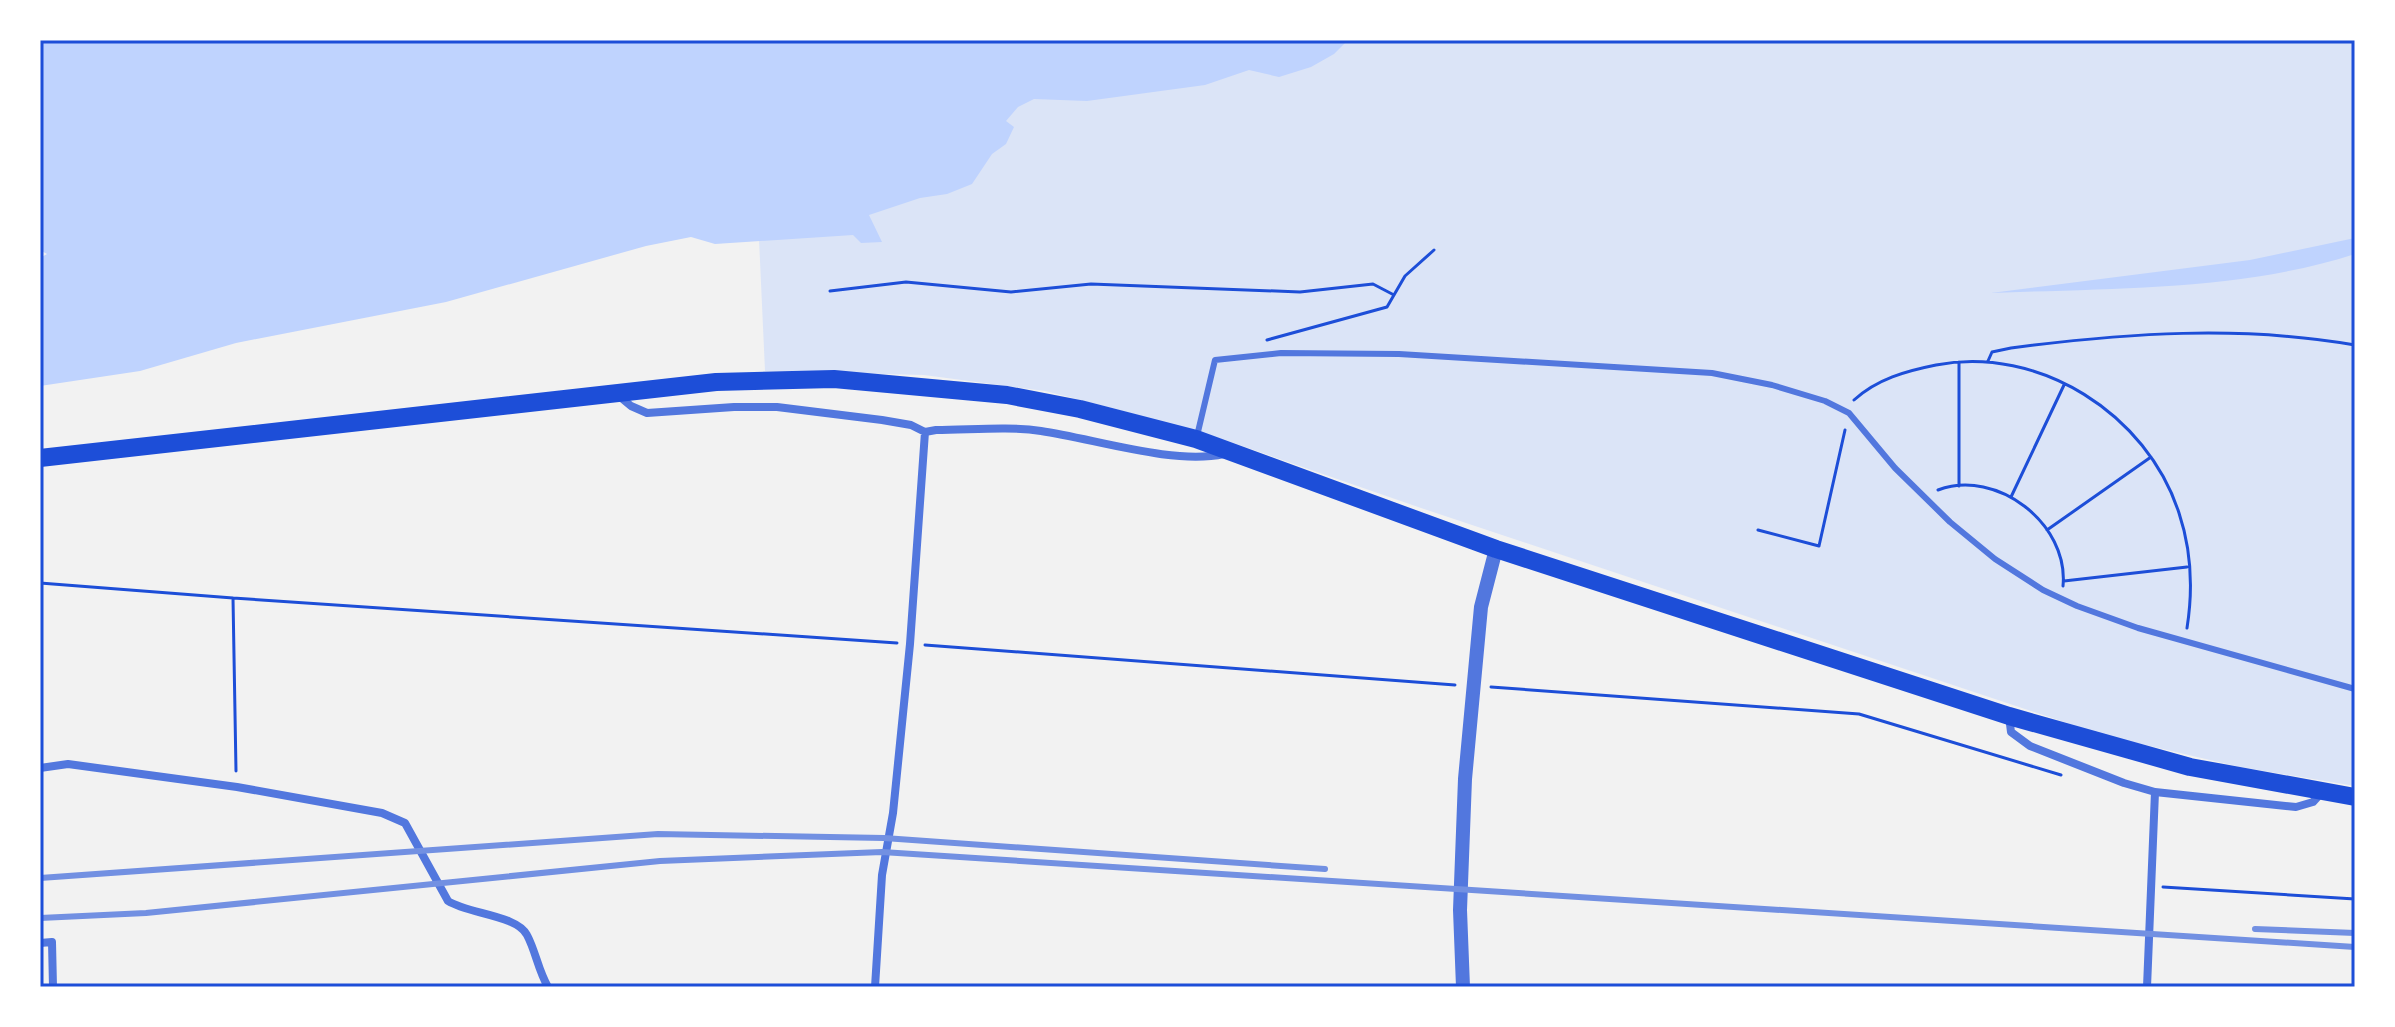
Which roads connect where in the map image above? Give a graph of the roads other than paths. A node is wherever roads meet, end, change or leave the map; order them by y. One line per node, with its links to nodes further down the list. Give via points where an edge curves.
1 (616, 393): 2 (street, via 647,413 777,407 882,420); 3 (highway, via 716,382 898,383 1007,395); 5 (highway)
2 (925, 432): 4 (street, via 1037,431 1195,458); 16 (street, via 910,644 882,875)
3 (1196, 439): 4 (highway); 7 (lane, via 1215,360 1247,356 1399,354 1730,375 1825,401 1849,413 1925,498 1995,559 2061,598 2138,628)
4 (1232, 453): 6 (highway)
5 (43, 460)
6 (1496, 549): 8 (highway); 17 (street, via 1481,607 1461,841)
7 (2355, 689)
8 (2009, 716): 10 (street, via 2011,732 2030,746); 11 (highway, via 2190,767)
9 (40, 768): 15 (street, via 68,764 382,813 405,823 448,901 508,920 526,932)
10 (2155, 792): 11 (street, via 2296,807 2313,802); 18 (street)
11 (2322, 792): 12 (highway)
12 (2355, 797)
13 (40, 943): 14 (street, via 52,942)
14 (53, 987)
15 (548, 987)
16 (875, 987)
17 (1463, 987)
18 (2147, 987)

